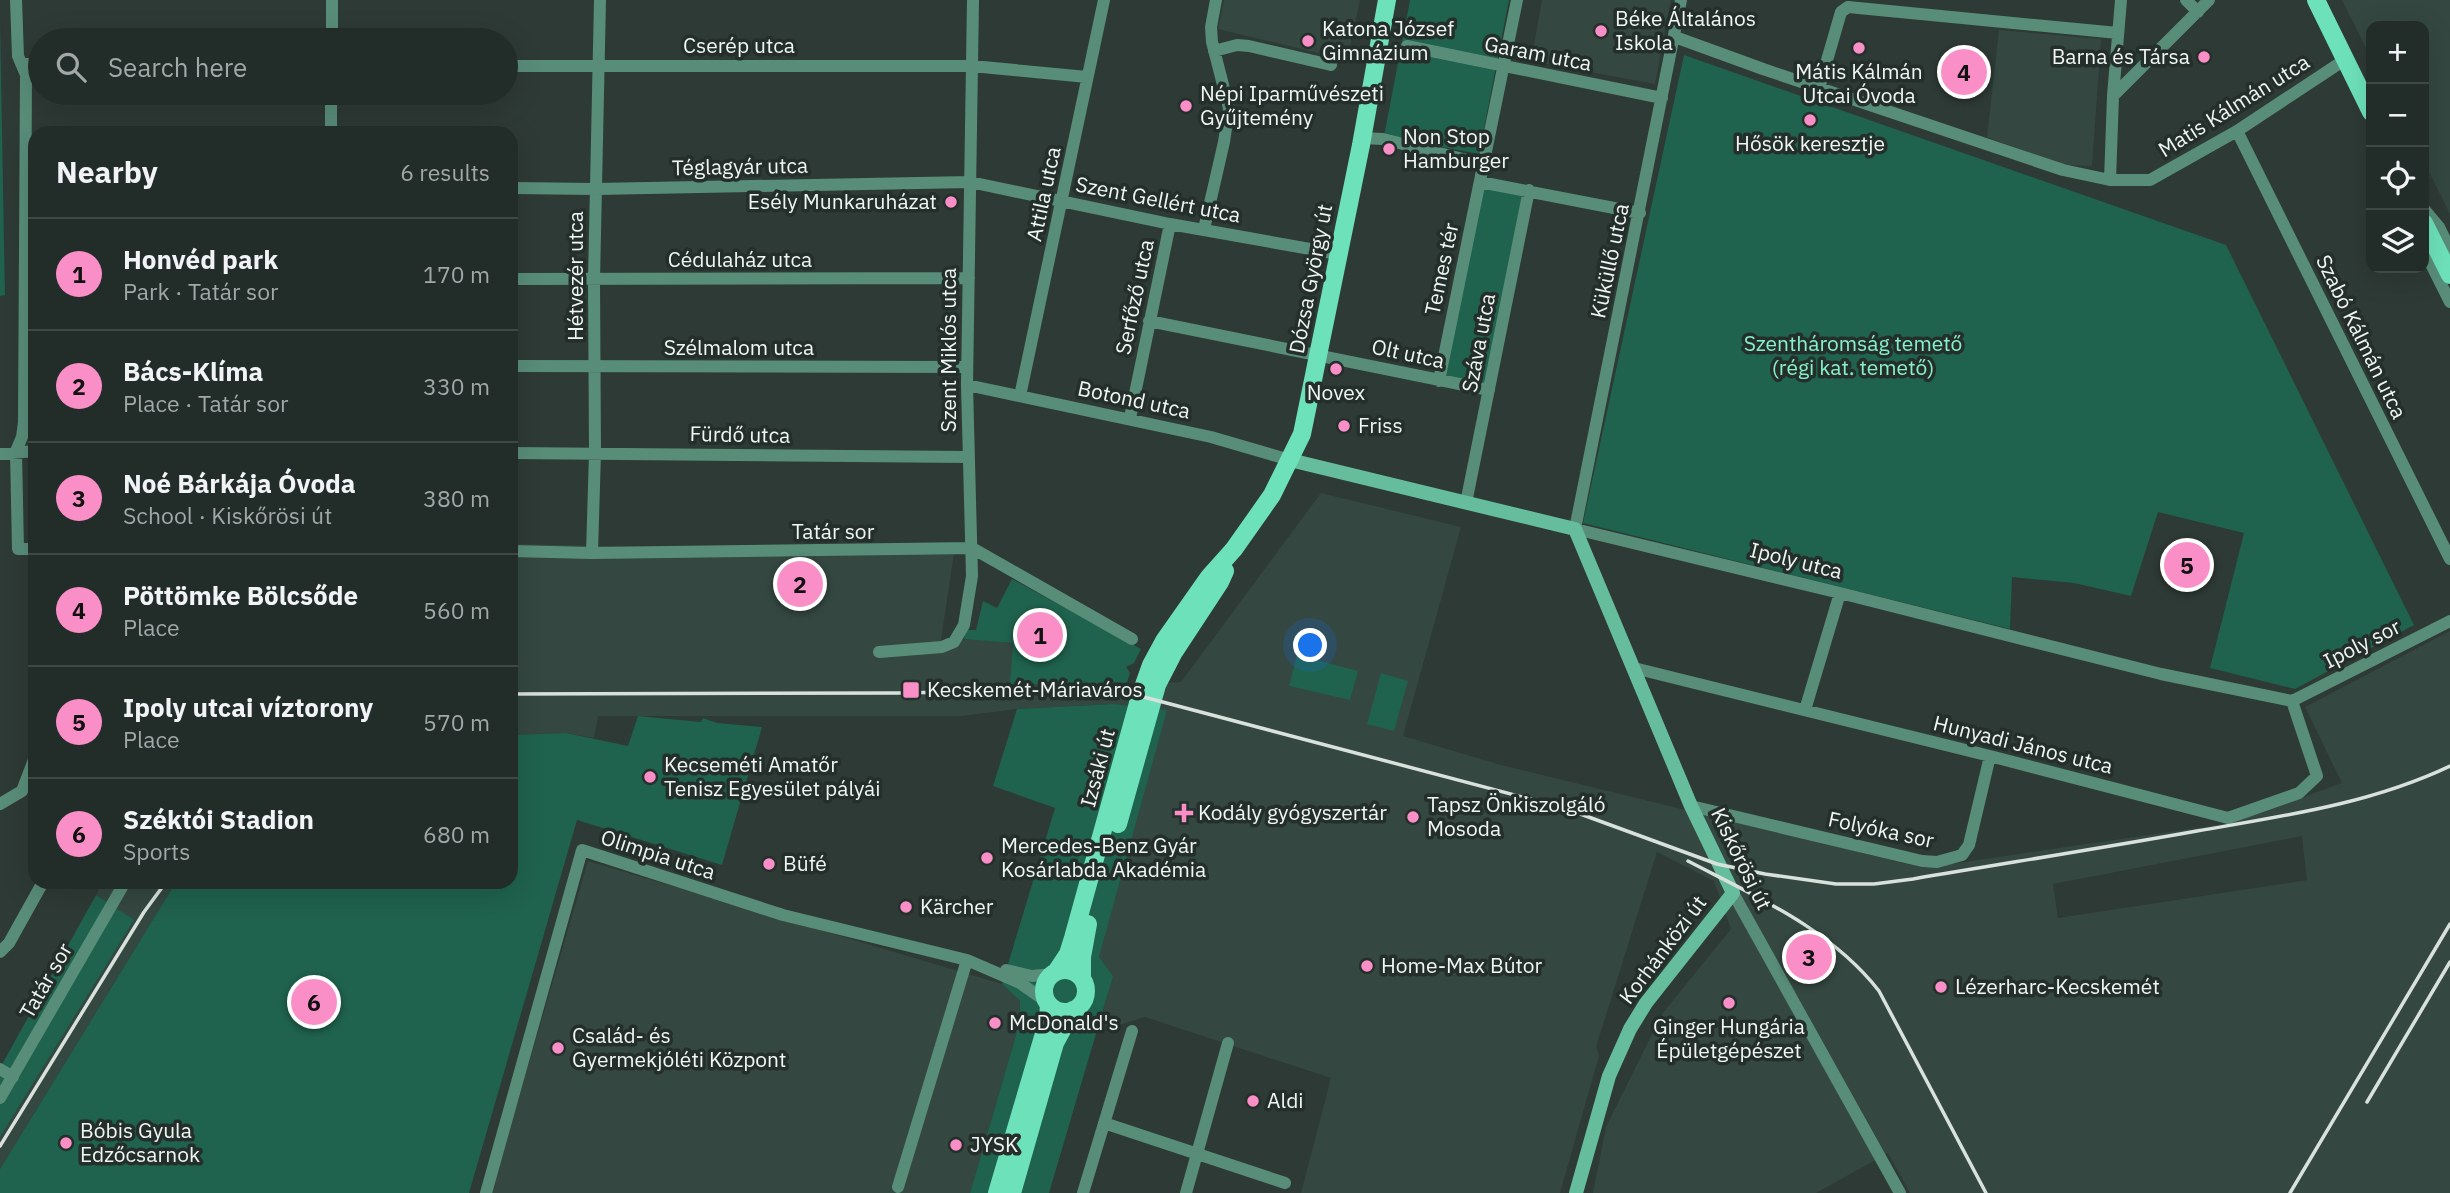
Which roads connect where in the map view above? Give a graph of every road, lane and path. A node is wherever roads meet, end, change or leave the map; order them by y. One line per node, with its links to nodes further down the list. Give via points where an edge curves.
1 (16, 0): 21 (street, via 18,56)
2 (332, 0): 15 (street)
3 (600, 0): 25 (street, Hétvezér utca)
4 (973, 0): 26 (street, Szent Miklós utca)
5 (1104, 0): 28 (street, Attila utca)
6 (1216, 0): 19 (street, via 1211,27)
7 (1387, 0): 37 (main road, Dózsa György út)
8 (1517, 0): 27 (street, Temes tér)
9 (1681, 0): 17 (street, Küküllő utca)
10 (2121, 0): 16 (street)
11 (2186, 0): 14 (street)
12 (2209, 0): 14 (street)
13 (2316, 0): 20 (main road)
14 (2198, 12): 30 (street)
15 (331, 28)
16 (2118, 33): 29 (street, via 1848,7 1841,12); 30 (street)
17 (1675, 37): 29 (street, Matis Kálmán utca); 31 (street, Küküllő utca)
18 (1407, 46): 27 (street, Garam utca)
19 (1214, 51): 23 (street, via 1249,46); 49 (street, via 1230,108)
20 (2346, 59): 32 (main road); 36 (street, Matis Kálmán utca)
21 (23, 64): 22 (street); 34 (street)
22 (28, 64)
23 (1331, 65)
24 (518, 66): 25 (street, Cserép utca)
25 (598, 66): 26 (street, Cserép utca); 43 (street, Hétvezér utca)
26 (972, 66): 28 (street, Cserép utca); 40 (street, Szent Miklós utca)
27 (1503, 67): 31 (street, Garam utca); 38 (street, Temes tér)
28 (1087, 77): 45 (street, Attila utca)
29 (1819, 88): 39 (street, Matis Kálmán utca, via 2063,170)
30 (2113, 96): 39 (street)
31 (1662, 98): 47 (street, Küküllő utca)
32 (2366, 101)
33 (331, 105): 35 (street)
34 (28, 126)
35 (331, 126)
36 (2237, 131): 39 (street, Matis Kálmán utca, via 2150,180); 83 (street, Szabó Kálmán utca)
37 (1362, 138): 38 (street); 52 (main road, Dózsa György út)
38 (1483, 164): 41 (street, Temes tér)
39 (2110, 180)
40 (970, 182): 43 (street, Téglagyár utca); 45 (street, Szent Gellért utca); 55 (street, Szent Miklós utca)
41 (1480, 182): 44 (street); 65 (street, Temes tér)
42 (518, 188): 43 (street, Téglagyár utca)
43 (596, 189): 57 (street, Hétvezér utca)
44 (1529, 190): 47 (street); 67 (street, Száva utca)
45 (1062, 201): 48 (street, Szent Gellért utca); 68 (street, Attila utca)
46 (2425, 210): 51 (street)
47 (1640, 213): 78 (street, Küküllő utca)
48 (1170, 224): 49 (street, Szent Gellért utca); 59 (street, Serfőző utca)
49 (1203, 229): 52 (street, Szent Gellért utca)
50 (2429, 233): 54 (main road)
51 (2450, 250)
52 (1338, 254): 60 (main road, Dózsa György út)
53 (2429, 260): 58 (street)
54 (2450, 275)
55 (969, 278): 57 (street, Cédulaház utca); 62 (street, Szent Miklós utca)
56 (518, 279): 57 (street, Cédulaház utca)
57 (594, 280): 63 (street, Hétvezér utca)
58 (2450, 302)
59 (1149, 321): 60 (street, Olt utca); 69 (street, Serfőző utca)
60 (1319, 355): 65 (street, Olt utca); 76 (main road, Dózsa György út, via 1302,434)
61 (518, 366): 63 (street, Szélmalom utca)
62 (967, 367): 63 (street, Szélmalom utca); 66 (street, Szent Miklós utca)
63 (595, 368): 73 (street, Hétvezér utca)
64 (28, 381): 70 (street, via 22,437)
65 (1438, 381): 67 (street, Olt utca)
66 (967, 385): 68 (street, Botond utca); 75 (street, Szent Miklós utca)
67 (1489, 390): 77 (street, Száva utca)
68 (1020, 396): 69 (street, Botond utca)
69 (1130, 418): 76 (street, Botond utca)
70 (16, 451): 71 (street); 74 (street); 80 (street, via 18,549)
71 (28, 451)
72 (518, 453): 73 (street, Fürdő utca)
73 (595, 453): 75 (street, Fürdő utca); 82 (street, Hétvezér utca)
74 (0, 454)
75 (968, 457): 79 (street, Szent Miklós utca)
76 (1290, 460): 77 (street, Ipoly utca); 88 (main road, Dózsa György út, via 1272,495 1209,577)
77 (1466, 503): 78 (street, Ipoly utca)
78 (1575, 529): 84 (street, Ipoly utca); 89 (street, Kiskőrösi út)
79 (972, 548): 82 (street, Tatár sor); 86 (street); 87 (street, Szent Miklós utca, via 972,576 958,637 942,647)
80 (28, 549)
81 (518, 551): 82 (street, Tatár sor)
82 (592, 553)
83 (2450, 559)
84 (1840, 593): 90 (street, Ipoly utca, via 2161,674); 91 (street)
85 (2450, 621): 90 (street, Ipoly sor)
86 (1132, 639)
87 (879, 652)
88 (1162, 659): 102 (main road, Izsáki út, via 1140,696 1068,954); 103 (main road, Izsáki út, via 1085,934)
89 (1634, 668): 91 (street, Hunyadi János utca); 95 (street, Kiskőrösi út)
90 (2292, 701): 92 (street, Hunyadi János utca, via 2317,776 2299,793 2228,818)
91 (1805, 710): 92 (street, Hunyadi János utca)
92 (1990, 756): 95 (street, Folyóka sor, via 1969,845 1962,855 1937,862)
93 (28, 775): 94 (street, via 22,791)
94 (0, 804)
95 (1691, 806): 98 (street, Kiskőrösi út)
96 (39, 889): 99 (street)
97 (121, 889): 109 (street, Tatár sor)
98 (1732, 893): 120 (street, Korhánközi út, via 1630,1028 1609,1076); 121 (street, Kiskőrösi út)
99 (0, 952)
100 (967, 960): 101 (street, Olimpia utca); 114 (street); 115 (street, Olimpia utca, via 783,915 582,850)
101 (985, 967): 102 (street, Olimpia utca, via 1032,976); 104 (street, Olimpia utca, via 1020,983)
102 (1054, 973): 103 (main road, via 1070,971); 104 (main road, via 1045,985)
103 (1082, 979): 105 (main road, via 1084,999)
104 (1048, 1004): 105 (main road, via 1062,1012); 116 (main road, via 1048,1020)
105 (1073, 1010): 117 (main road, via 1055,1043)
106 (1132, 1031): 111 (street)
107 (1228, 1043): 112 (street)
108 (0, 1069): 109 (street)
109 (13, 1077): 110 (street, Tatár sor)
110 (0, 1098)
111 (1104, 1123): 112 (street); 118 (street)
112 (1197, 1154): 113 (street); 119 (street)
113 (1285, 1183)
114 (898, 1187)
115 (486, 1193)
116 (997, 1193)
117 (1012, 1193)
118 (1083, 1193)
119 (1186, 1193)
120 (1576, 1193)
121 (1900, 1193)

